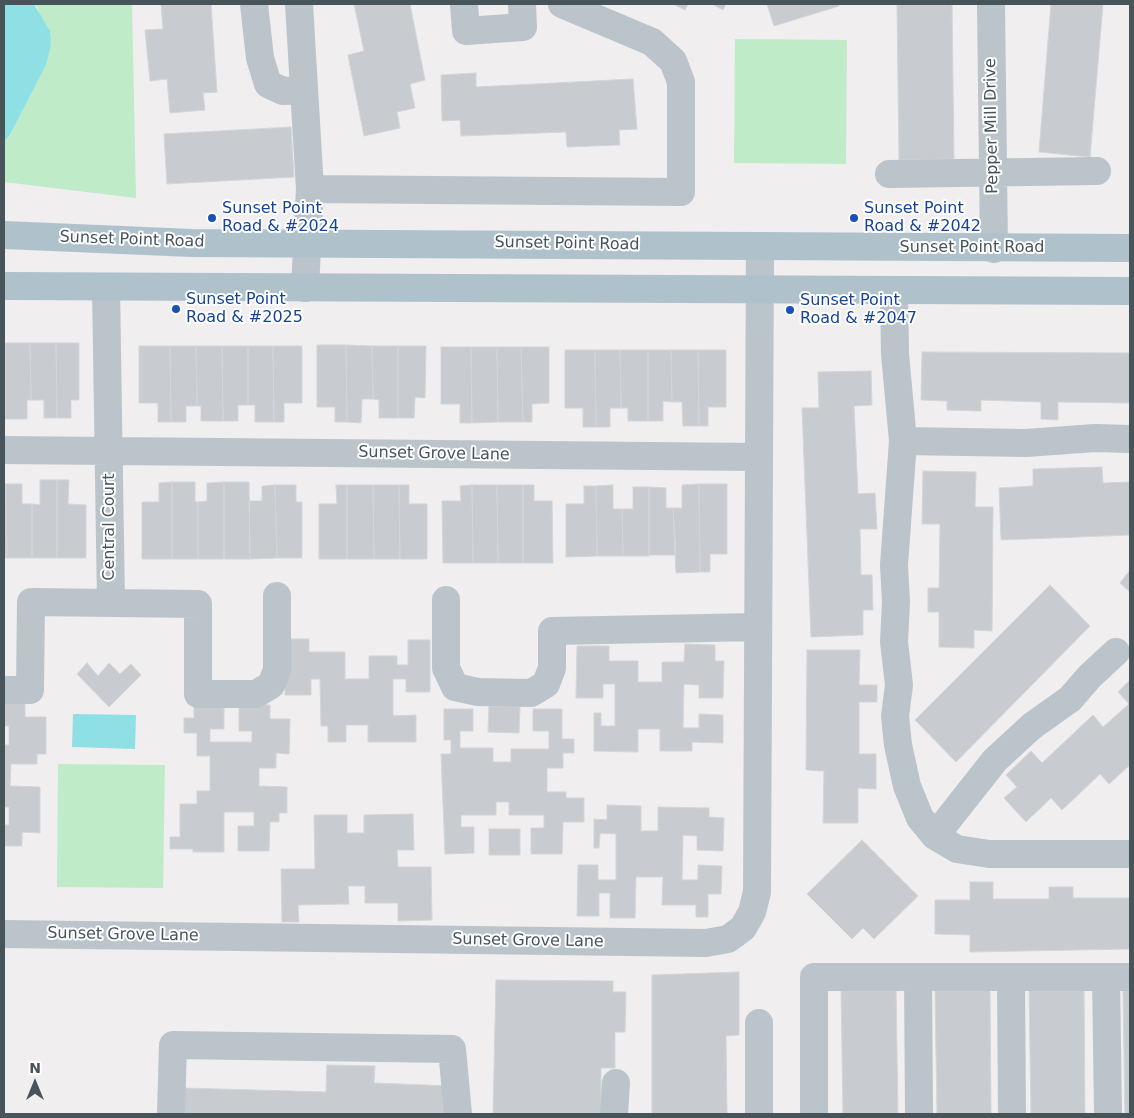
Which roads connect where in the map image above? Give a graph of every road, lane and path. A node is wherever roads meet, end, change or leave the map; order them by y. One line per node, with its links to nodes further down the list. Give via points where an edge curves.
1 (254, 4): 7 (street, via 260,58 268,84 283,90)
2 (299, 4): 7 (street)
3 (464, 4): 4 (street, via 466,31 523,27)
4 (522, 4)
5 (562, 4): 11 (street, via 652,42 674,61 681,82 681,192)
6 (991, 4): 9 (street, Pepper Mill Drive)
7 (304, 90): 11 (street)
8 (1097, 171): 9 (street)
9 (993, 172): 10 (street); 15 (street, Pepper Mill Drive)
10 (890, 174)
11 (310, 189): 13 (street)
12 (4, 235): 13 (main road, Sunset Point Road, via 192,243)
13 (306, 242): 14 (main road, Sunset Point Road); 19 (street)
14 (760, 246): 15 (main road, Sunset Point Road); 20 (street, Sunset Grove Lane)
15 (994, 248): 16 (main road, Sunset Point Road)
16 (1130, 248)
17 (4, 286): 18 (main road)
18 (106, 287): 19 (main road); 26 (street)
19 (306, 288): 20 (main road)
20 (760, 290): 21 (main road); 27 (street, Sunset Grove Lane)
21 (894, 291): 22 (main road); 24 (street, via 895,354)
22 (1130, 291)
23 (1130, 439): 24 (street)
24 (903, 441): 34 (street, via 894,565 894,642 898,685 895,716 907,786 920,818)
25 (4, 450): 26 (street, Sunset Grove Lane)
26 (110, 451): 27 (street, Sunset Grove Lane); 30 (street, Central Court)
27 (758, 457): 31 (street, Sunset Grove Lane)
28 (277, 596): 30 (street, Central Court, via 277,670 271,685 256,694 198,694 198,604)
29 (446, 600): 31 (street, via 446,668 455,687 478,692 530,693 546,684 552,668 552,630)
30 (111, 603): 33 (street, Central Court, via 31,602 30,690)
31 (757, 627): 36 (street, Sunset Grove Lane, via 757,892 744,928 728,939 706,943)
32 (1116, 652): 34 (street, via 1070,699 1032,726 995,760)
33 (4, 690)
34 (934, 836): 35 (street, via 957,849 989,854)
35 (1130, 854)
36 (4, 934)
37 (918, 976): 38 (street); 46 (street, via 814,976); 47 (street)
38 (1011, 977): 39 (street); 48 (street)
39 (1118, 977): 49 (street)
40 (759, 1023): 45 (street)
41 (616, 1083): 44 (street)
42 (171, 1114): 43 (street, via 173,1046 452,1049)
43 (458, 1114)
44 (614, 1114)
45 (759, 1114)
46 (814, 1114)
47 (919, 1114)
48 (1012, 1114)
49 (1108, 1114)

